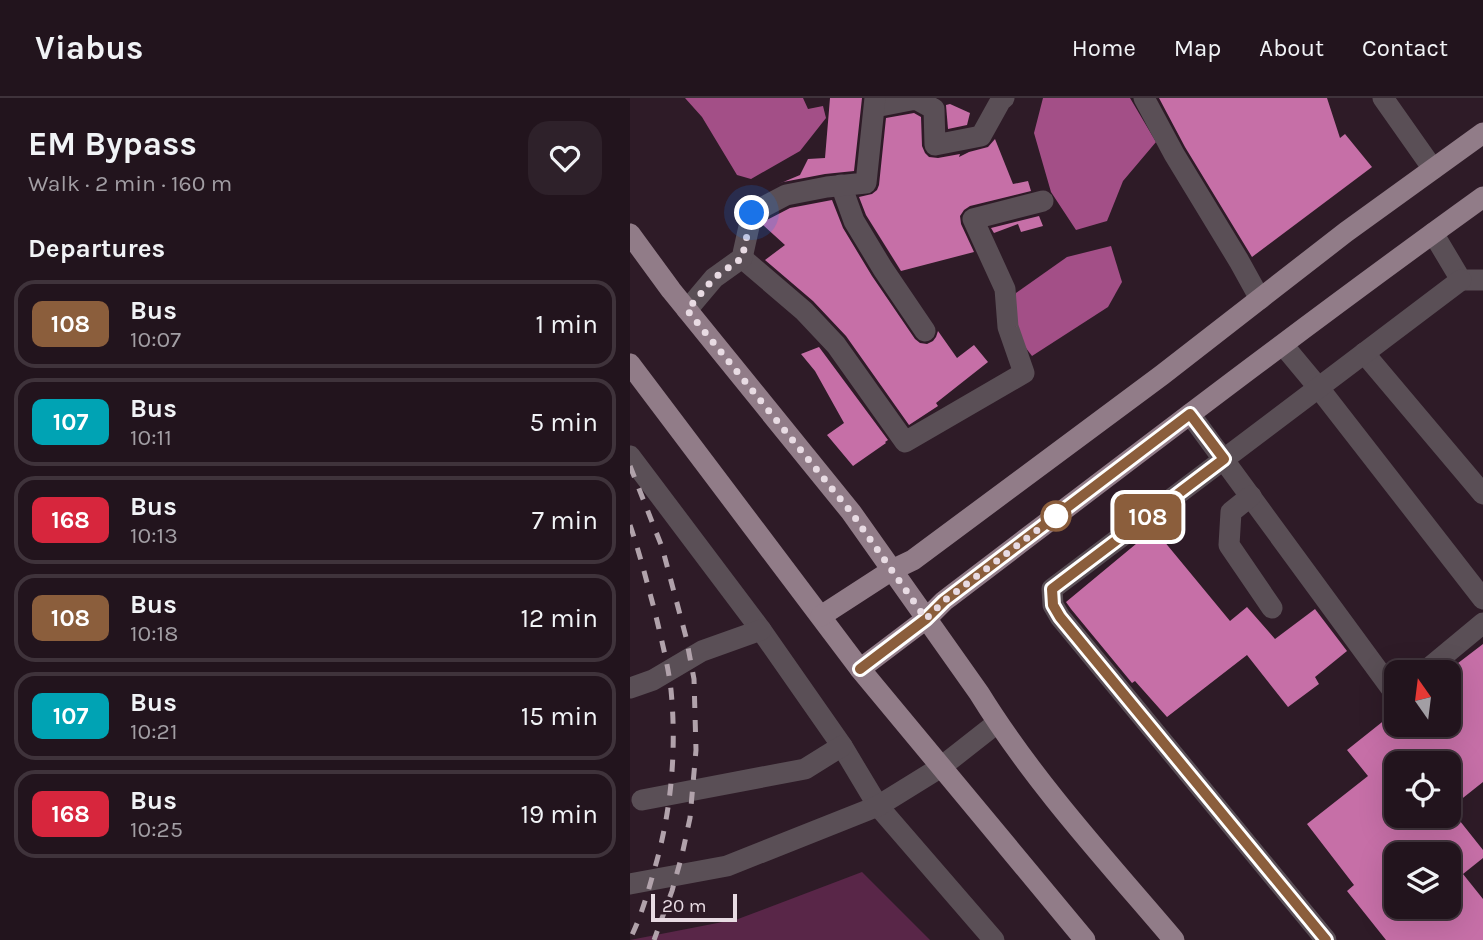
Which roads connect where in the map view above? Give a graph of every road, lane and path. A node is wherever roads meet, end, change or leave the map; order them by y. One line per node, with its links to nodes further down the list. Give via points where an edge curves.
1 (1004, 98): 4 (street, via 981,136 935,145 934,109 916,99)
2 (1144, 98): 15 (street)
3 (1383, 98): 6 (street)
4 (875, 102): 7 (street, via 866,183)
5 (1483, 133): 6 (main road)
6 (1433, 169): 15 (main road)
7 (841, 185): 12 (street, via 786,195 752,213); 17 (street, via 854,221)
8 (1483, 197): 11 (main road)
9 (1043, 201): 12 (street, via 973,219 1005,289 1009,327 1024,373 905,442 836,345)
10 (630, 233): 16 (main road)
11 (1433, 233): 13 (street); 18 (main road)
12 (742, 258): 16 (street, via 714,278)
13 (1461, 280): 14 (street); 19 (street)
14 (1483, 280)
15 (1260, 299): 27 (main road, via 914,560)
16 (687, 310): 27 (main road, via 851,512)
17 (925, 331)
18 (1283, 345): 21 (street); 22 (main road)
19 (1364, 353): 21 (street); 25 (street)
20 (630, 364): 30 (main road)
21 (1318, 387): 24 (street); 28 (street)
22 (1190, 414): 24 (street); 31 (main road)
23 (630, 456): 33 (street)
24 (1224, 459): 26 (street); 47 (street, via 1052,589 1053,605)
25 (1483, 494)
26 (1251, 496): 29 (street, via 1231,512 1229,545); 36 (street)
27 (892, 570): 30 (main road); 31 (main road)
28 (1483, 599)
29 (1272, 608)
30 (821, 616): 35 (main road)
31 (926, 619): 35 (main road); 38 (main road)
32 (1483, 623): 34 (street)
33 (761, 630): 37 (street, via 702,651); 39 (street)
34 (1438, 660)
35 (860, 669): 40 (main road)
36 (1384, 680)
37 (630, 688)
38 (997, 723): 40 (street); 46 (main road)
39 (842, 746): 41 (street, via 805,769); 42 (street)
40 (941, 767): 42 (street); 45 (main road)
41 (642, 800)
42 (878, 806): 43 (street, via 727,866); 44 (street)
43 (630, 884)
44 (993, 940)
45 (1085, 940)
46 (1174, 940)
47 (1326, 940)

